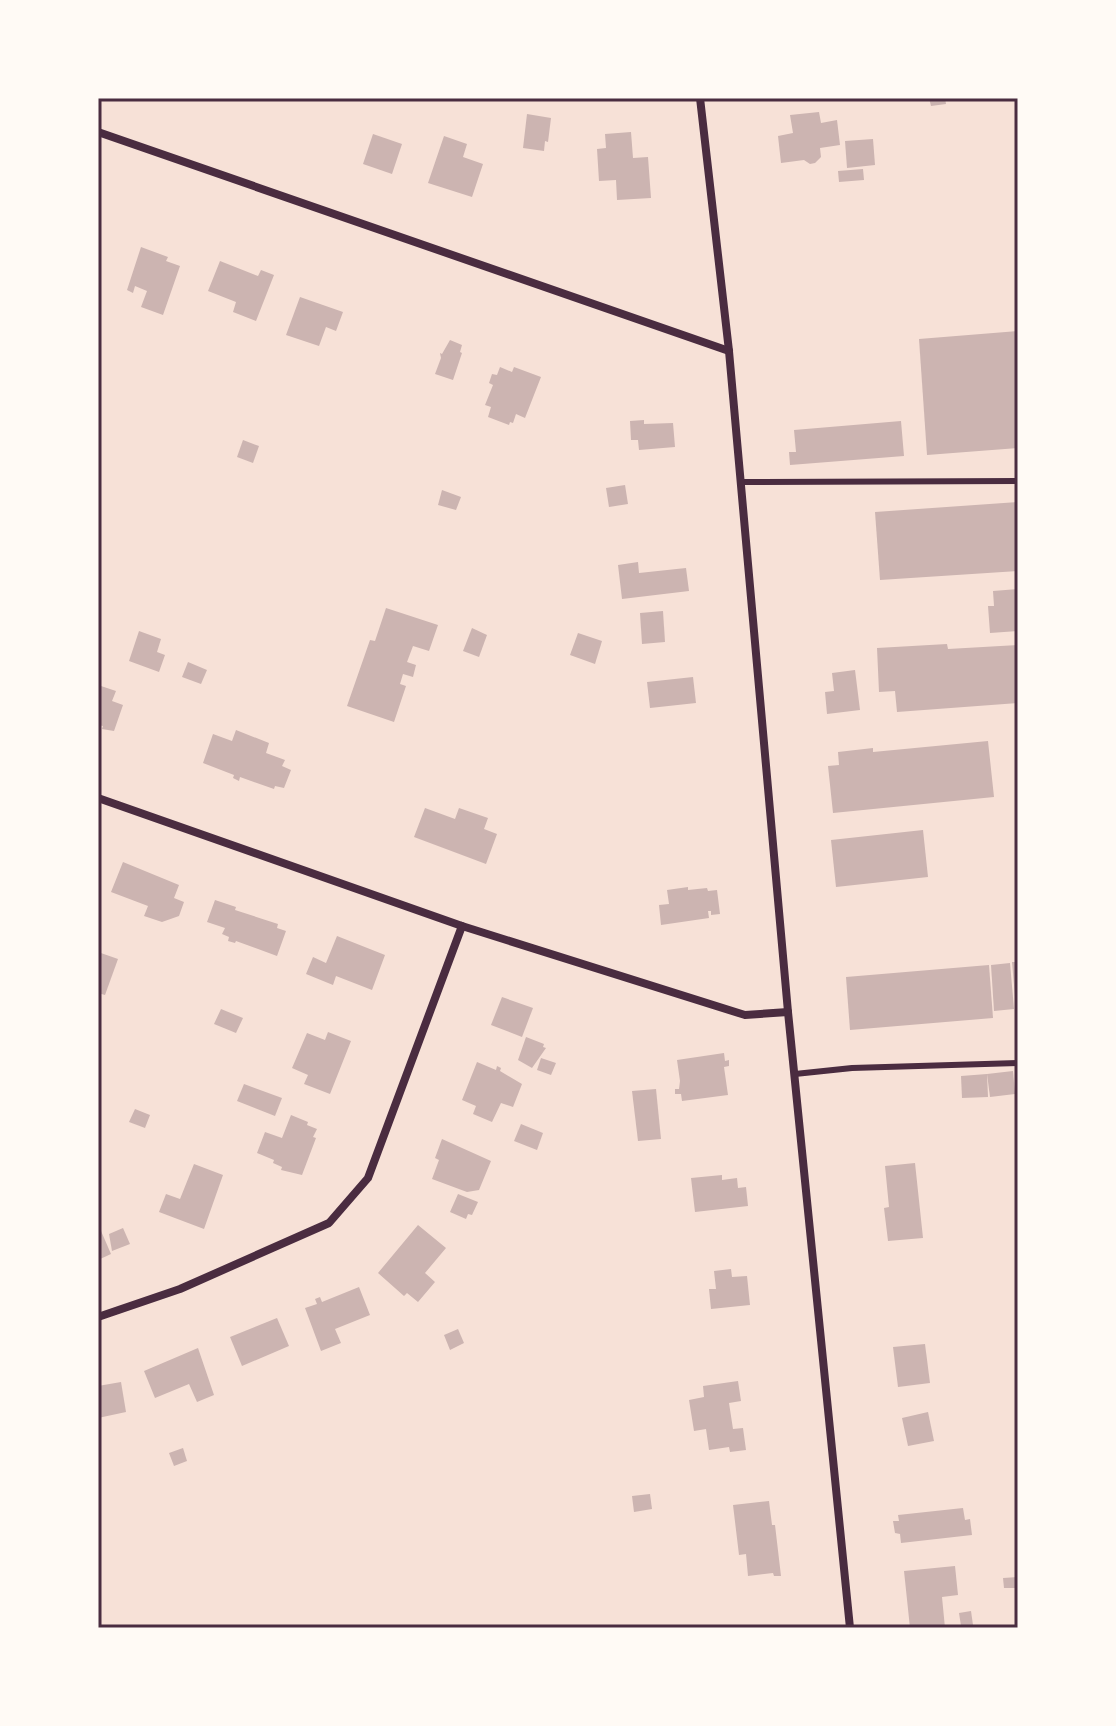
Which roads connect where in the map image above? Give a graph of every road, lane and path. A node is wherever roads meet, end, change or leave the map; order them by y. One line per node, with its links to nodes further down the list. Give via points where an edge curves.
1 (700, 98): 3 (street)
2 (98, 132): 3 (street)
3 (729, 351): 5 (street)
4 (1018, 481): 5 (lane)
5 (741, 482): 8 (street)
6 (98, 798): 7 (street)
7 (462, 926): 8 (street, via 745,1015); 11 (street, via 368,1178 329,1223 180,1289)
8 (788, 1012): 10 (street)
9 (1018, 1063): 10 (lane)
10 (795, 1074): 12 (street)
11 (98, 1317)
12 (850, 1628)

